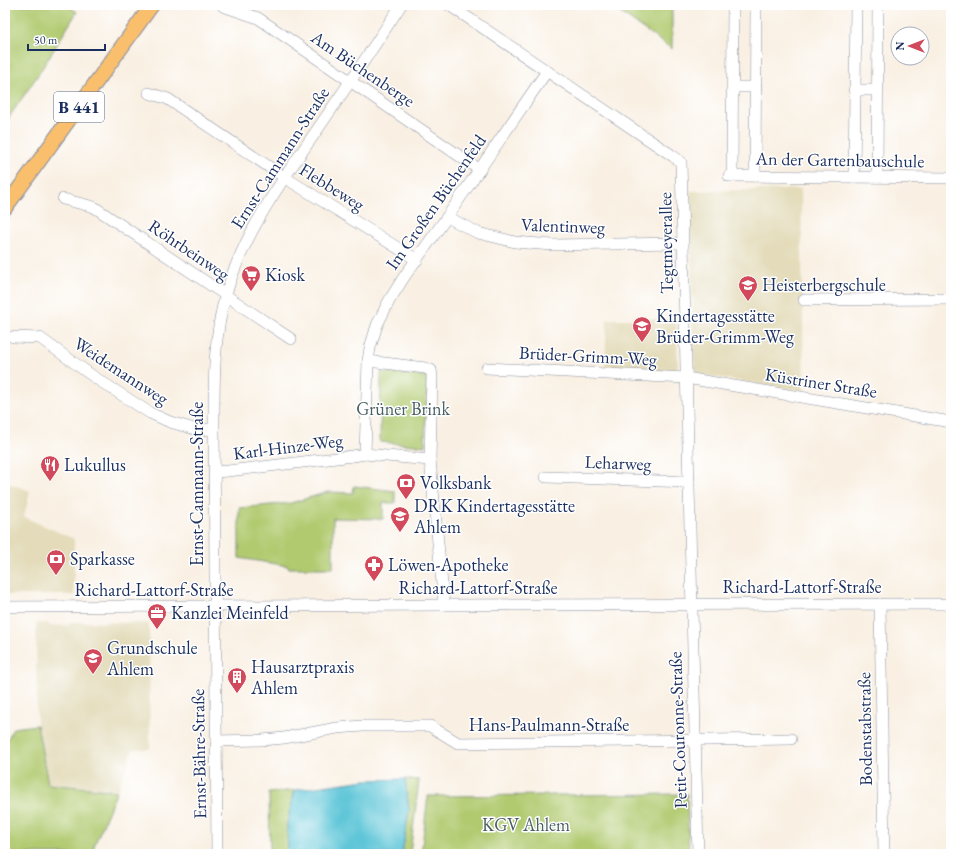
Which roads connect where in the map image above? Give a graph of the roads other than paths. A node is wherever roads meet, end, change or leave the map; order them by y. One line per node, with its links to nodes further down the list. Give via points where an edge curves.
1 (152, 5): 23 (main road, B 441)
2 (401, 5): 10 (street, Ernst-Cammann-Straße)
3 (449, 5): 9 (street, Tegtmeyerallee)
4 (733, 5): 11 (street)
5 (756, 5): 12 (street)
6 (856, 5): 13 (street)
7 (878, 5): 14 (street)
8 (223, 6): 10 (street, Am Büchenberge, via 258,18)
9 (548, 71): 16 (street, Im Großen Büchenfeld); 25 (street, Tegtmeyerallee, via 681,162)
10 (350, 81): 16 (street, Am Büchenberge); 18 (street, Ernst-Cammann-Straße)
11 (733, 87): 12 (street); 17 (street, An der Gartenbauschule, via 730,176)
12 (756, 87): 17 (street)
13 (854, 90): 14 (street); 19 (street)
14 (877, 90): 20 (street)
15 (149, 93): 18 (street, Flebbeweg, via 168,99)
16 (480, 170): 24 (street, Im Großen Büchenfeld)
17 (755, 176): 19 (street, An der Gartenbauschule)
18 (284, 177): 26 (street, Flebbeweg); 27 (street, Ernst-Cammann-Straße, via 248,236 234,266)
19 (854, 177): 20 (street, An der Gartenbauschule)
20 (877, 177): 21 (street, An der Gartenbauschule)
21 (951, 178)
22 (63, 199): 27 (street, Röhrbeinweg, via 94,207)
23 (5, 208)
24 (447, 217): 25 (street, Valentinweg, via 478,233 515,242 552,245); 26 (street, Im Großen Büchenfeld)
25 (682, 243): 34 (street, Tegtmeyerallee)
26 (417, 260): 32 (street, Im Großen Büchenfeld, via 404,277 377,325)
27 (225, 295): 31 (street, Röhrbeinweg); 36 (street, Ernst-Cammann-Straße, via 217,334)
28 (951, 299): 29 (street)
29 (804, 300)
30 (13, 337): 36 (street, Weidemannweg, via 40,338 150,413 198,430)
31 (291, 339)
32 (368, 361): 37 (street, Im Großen Büchenfeld); 38 (street, via 431,370)
33 (487, 368): 34 (street, Brüder-Grimm-Weg)
34 (686, 378): 35 (street, Küstriner Straße); 41 (street, Tegtmeyerallee)
35 (951, 422)
36 (214, 429): 39 (street, Ernst-Cammann-Straße)
37 (365, 454): 38 (street); 39 (street, Karl-Hinze-Weg)
38 (430, 460): 45 (street)
39 (215, 472): 46 (street, Ernst-Cammann-Straße)
40 (546, 477): 41 (street, Leharweg)
41 (689, 482): 42 (street, Tegtmeyerallee)
42 (691, 604): 43 (street, Richard-Lattorf-Straße); 45 (street, Richard-Lattorf-Straße); 50 (street, Petit-Couronne-Straße)
43 (880, 604): 44 (street, Richard-Lattorf-Straße); 53 (street, Bodenstabstraße)
44 (951, 604)
45 (444, 605): 46 (street, Richard-Lattorf-Straße)
46 (215, 606): 47 (street, Richard-Lattorf-Straße); 49 (street, Ernst-Bähre-Straße)
47 (5, 608)
48 (791, 739): 50 (street, Hans-Paulmann-Straße)
49 (216, 741): 50 (street, Hans-Paulmann-Straße, via 284,738 363,726 430,726 458,743); 51 (street, Ernst-Bähre-Straße)
50 (695, 741): 52 (street, Petit-Couronne-Straße)
51 (217, 854)
52 (698, 854)
53 (884, 854)

